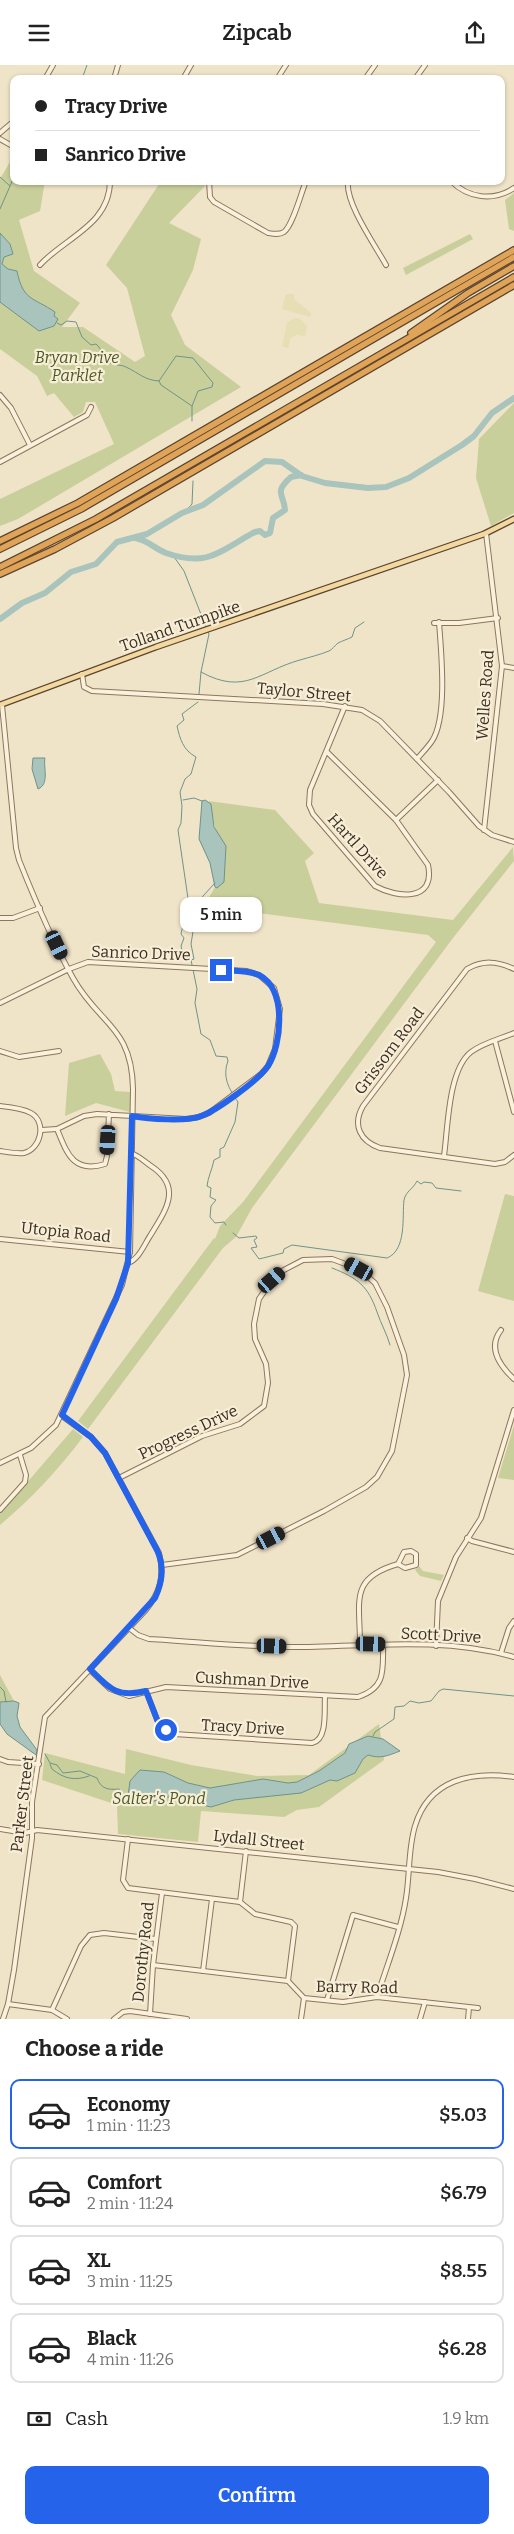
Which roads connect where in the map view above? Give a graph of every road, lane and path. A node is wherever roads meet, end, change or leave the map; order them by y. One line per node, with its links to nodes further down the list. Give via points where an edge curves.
1 (10, 124): 2 (street)
2 (0, 133)
3 (109, 185): 13 (street, via 106,201 95,220)
4 (209, 185): 5 (street, via 210,197 214,202 274,234 280,234 289,226)
5 (304, 185)
6 (349, 185): 14 (street, via 352,204)
7 (456, 185): 8 (street, via 465,193 478,196 495,196)
8 (514, 188)
9 (514, 246): 12 (highway)
10 (514, 250): 12 (highway)
11 (514, 259): 26 (highway, via 81,509)
12 (494, 261): 25 (highway, via 83,500)
13 (40, 265)
14 (386, 265)
15 (514, 267): 18 (highway, via 468,293)
16 (514, 277): 18 (highway)
17 (514, 285): 28 (highway, via 113,518)
18 (381, 354): 27 (highway, via 96,519)
19 (0, 395): 21 (street, via 11,408)
20 (92, 407): 21 (street, via 87,415)
21 (30, 445): 22 (street)
22 (0, 462)
23 (514, 519): 24 (main road, Tolland Turnpike)
24 (486, 533): 29 (street, Welles Road); 34 (main road, Tolland Turnpike)
25 (0, 541)
26 (0, 549)
27 (0, 567)
28 (0, 575)
29 (498, 619): 30 (street); 32 (street, Welles Road)
30 (439, 622): 31 (street); 38 (street, via 443,672 437,728)
31 (434, 623)
32 (502, 666): 33 (street); 41 (street, Welles Road)
33 (514, 668)
34 (82, 674): 35 (main road, Tolland Turnpike); 36 (street, Taylor Street, via 84,687 92,691)
35 (1, 705): 43 (street, via 16,848)
36 (345, 706): 37 (street, Hartl Drive); 38 (street, Taylor Street, via 362,710 380,721)
37 (327, 752): 40 (street, Hartl Drive); 40 (street, Hartl Drive, via 310,790 309,805 313,814 375,887 392,893 415,895 428,883 428,865)
38 (417, 759): 39 (street, Taylor Street)
39 (438, 780): 40 (street); 41 (street, Taylor Street)
40 (396, 821)
41 (484, 830): 42 (street, Taylor Street)
42 (514, 842)
43 (40, 908): 44 (street, via 13,918); 45 (street)
44 (0, 918)
45 (69, 969): 47 (street, Sanrico Drive); 55 (street, via 80,990 123,1041 132,1071); 55 (street, Sanrico Drive, via 96,961 246,971 259,975 274,989 279,1019 272,1059 261,1074 199,1117)
46 (514, 969): 61 (street, Grissom Road, via 489,962 467,969 358,1115 361,1136 370,1145)
47 (0, 1003)
48 (514, 1033): 49 (street)
49 (495, 1041): 53 (street); 61 (street, via 469,1053 456,1072)
50 (0, 1051): 51 (street, via 19,1057)
51 (59, 1051)
52 (0, 1106): 57 (street, via 32,1113)
53 (514, 1112)
54 (109, 1114): 55 (street, Sanrico Drive); 56 (street, Sanrico Drive, via 84,1116); 56 (street, via 105,1164 95,1167 74,1162)
55 (132, 1116): 59 (street)
56 (57, 1129): 57 (street)
57 (41, 1130): 58 (street, via 32,1148 24,1153)
58 (0, 1151)
59 (131, 1153): 63 (street); 64 (street, via 160,1172 169,1192 164,1214 136,1258)
60 (514, 1155): 61 (street, Grissom Road, via 505,1163 495,1164)
61 (444, 1156)
62 (0, 1239): 63 (street, Utopia Road)
63 (130, 1252): 64 (street)
64 (128, 1263): 68 (street, via 116,1299)
65 (501, 1331): 66 (street, via 496,1337 496,1354 504,1370)
66 (514, 1379)
67 (514, 1410): 73 (street, via 481,1518)
68 (62, 1415): 69 (street, via 44,1438); 71 (street, via 105,1453)
69 (20, 1455): 70 (street); 72 (street, via 25,1481)
70 (0, 1463)
71 (119, 1479): 76 (street, via 159,1553); 76 (street, Progress Drive, via 202,1436 240,1424 264,1406 268,1383 266,1364 255,1339 254,1323 262,1294 282,1271 303,1261 332,1259 359,1269 375,1283 397,1334 407,1375 392,1451 377,1477 330,1508 237,1555)
72 (0, 1510)
73 (467, 1538): 74 (street); 81 (street, via 438,1601)
74 (514, 1552)
75 (398, 1564): 75 (street, via 405,1568 416,1565 416,1554 404,1552); 79 (street, via 378,1570 362,1587)
76 (162, 1565): 78 (street, via 160,1588 155,1598)
77 (514, 1621): 82 (street)
78 (129, 1628): 79 (street, Scott Drive, via 149,1639 308,1647); 84 (street)
79 (360, 1644): 80 (street, Scott Drive)
80 (383, 1645): 81 (street, Scott Drive); 86 (street, Cushman Drive, via 382,1672 376,1688 358,1697)
81 (436, 1646): 82 (street, Scott Drive, via 472,1647)
82 (501, 1653): 83 (street, Scott Drive)
83 (514, 1657)
84 (90, 1669): 85 (street, Cushman Drive, via 118,1693 129,1695); 88 (street, Parker Street, via 45,1717)
85 (146, 1691): 86 (street, Cushman Drive, via 166,1687); 86 (street, Tracy Drive, via 158,1722 174,1734 312,1743 322,1736)
86 (325, 1697)
87 (0, 1759): 88 (street)
88 (39, 1764): 91 (street, Parker Street, via 31,1808)
89 (514, 1777): 94 (street, via 473,1775 438,1791 428,1801 415,1825)
90 (0, 1829): 91 (street, Lydall Street)
91 (31, 1831): 92 (street, Lydall Street); 108 (street, Parker Street)
92 (128, 1839): 93 (street, Lydall Street); 96 (street, via 124,1884 131,1889)
93 (246, 1851): 94 (street, Lydall Street); 98 (street)
94 (409, 1869): 95 (street, Lydall Street, via 465,1877); 99 (street, via 406,1899)
95 (514, 1889)
96 (162, 1893): 97 (street); 100 (street, Dorothy Road)
97 (212, 1899): 98 (street); 102 (street)
98 (240, 1902): 103 (street, via 255,1914 286,1919 294,1926)
99 (398, 1927): 104 (street); 106 (street, via 353,1915)
100 (156, 1939): 101 (street, Dorothy Road); 111 (street, via 104,1933 90,1935)
101 (153, 1965): 102 (street); 113 (street, Dorothy Road)
102 (203, 1971): 103 (street)
103 (288, 1981): 105 (street, Barry Road)
104 (378, 1997): 106 (street, Barry Road, via 350,2002); 107 (street, Barry Road)
105 (304, 1998): 106 (street, Barry Road); 119 (street)
106 (327, 2000)
107 (425, 2002): 109 (street, Barry Road); 120 (street)
108 (8, 2004): 111 (street); 112 (street, Parker Street)
109 (469, 2008): 110 (street, Barry Road); 121 (street)
110 (478, 2008)
111 (52, 2010): 116 (street)
112 (5, 2013): 114 (street); 115 (street, Parker Street)
113 (150, 2014): 117 (street, via 123,2012); 118 (street)
114 (0, 2016)
115 (3, 2019)
116 (67, 2019)
117 (114, 2019)
118 (187, 2019)
119 (302, 2019)
120 (420, 2019)
121 (468, 2019)

